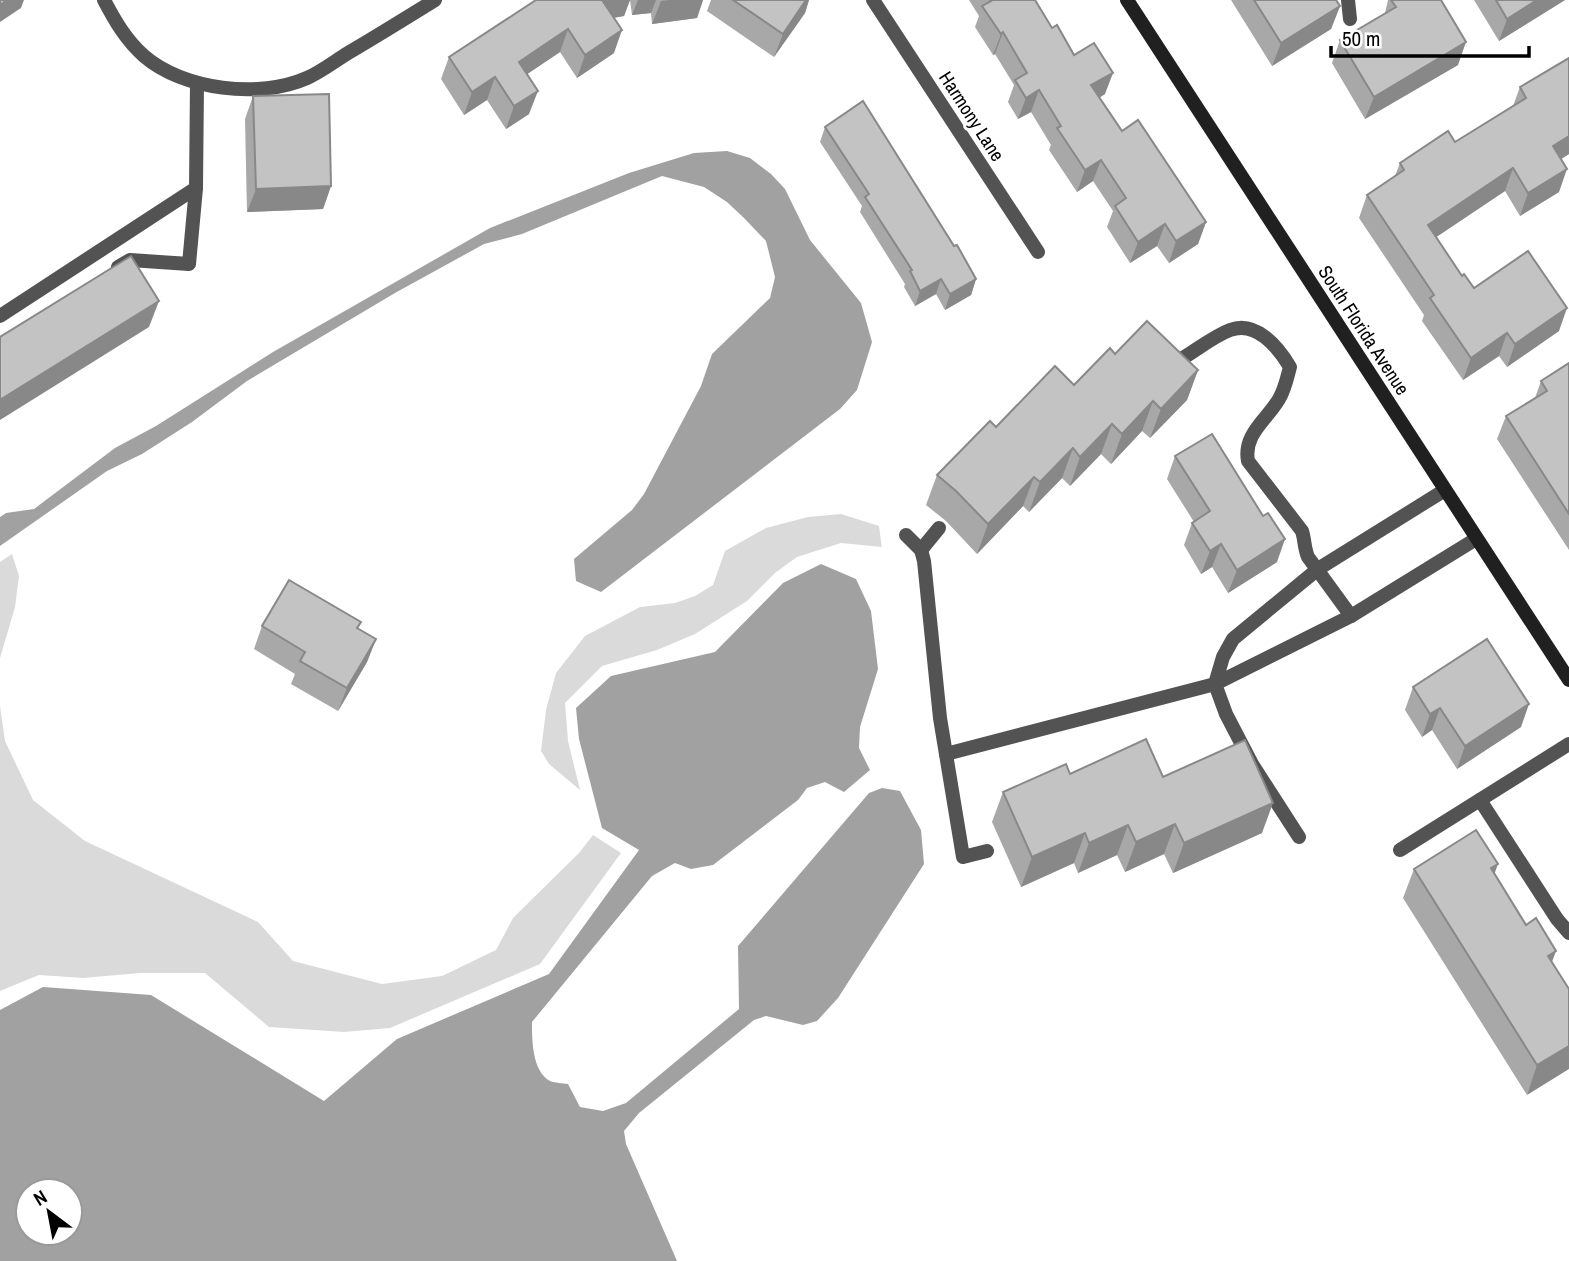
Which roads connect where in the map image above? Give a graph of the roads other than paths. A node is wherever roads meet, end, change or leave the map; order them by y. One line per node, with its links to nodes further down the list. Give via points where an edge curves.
1 (104, 0): 7 (street, via 120,30 146,57)
2 (435, 0): 7 (street, via 295,83 249,89)
3 (873, 0): 9 (street, Harmony Lane)
4 (1348, 0): 6 (street)
5 (1130, 1): 13 (street, South Florida Avenue)
6 (1350, 19)
7 (197, 83): 8 (street)
8 (196, 188): 10 (street, via 189,264 130,260); 11 (street)
9 (1038, 252)
10 (108, 274)
11 (0, 316)
12 (1183, 358): 18 (street, via 1230,330 1245,327 1281,352 1290,367 1285,387 1246,450 1248,461 1302,531 1303,548)
13 (1445, 490): 16 (street, South Florida Avenue); 18 (street)
14 (939, 528): 17 (street)
15 (906, 535): 17 (street)
16 (1476, 539): 19 (street); 20 (street, South Florida Avenue)
17 (921, 550): 23 (street)
18 (1318, 569): 19 (street); 21 (street, via 1233,639)
19 (1351, 616): 21 (street)
20 (1569, 680)
21 (1215, 684): 23 (street); 25 (street, via 1234,732)
22 (1569, 744): 24 (street)
23 (946, 754): 29 (street, via 963,857)
24 (1480, 800): 28 (street); 30 (street)
25 (1277, 802): 26 (street); 27 (street)
26 (1263, 811)
27 (1299, 836)
28 (1401, 850)
29 (987, 851)
30 (1569, 933)

